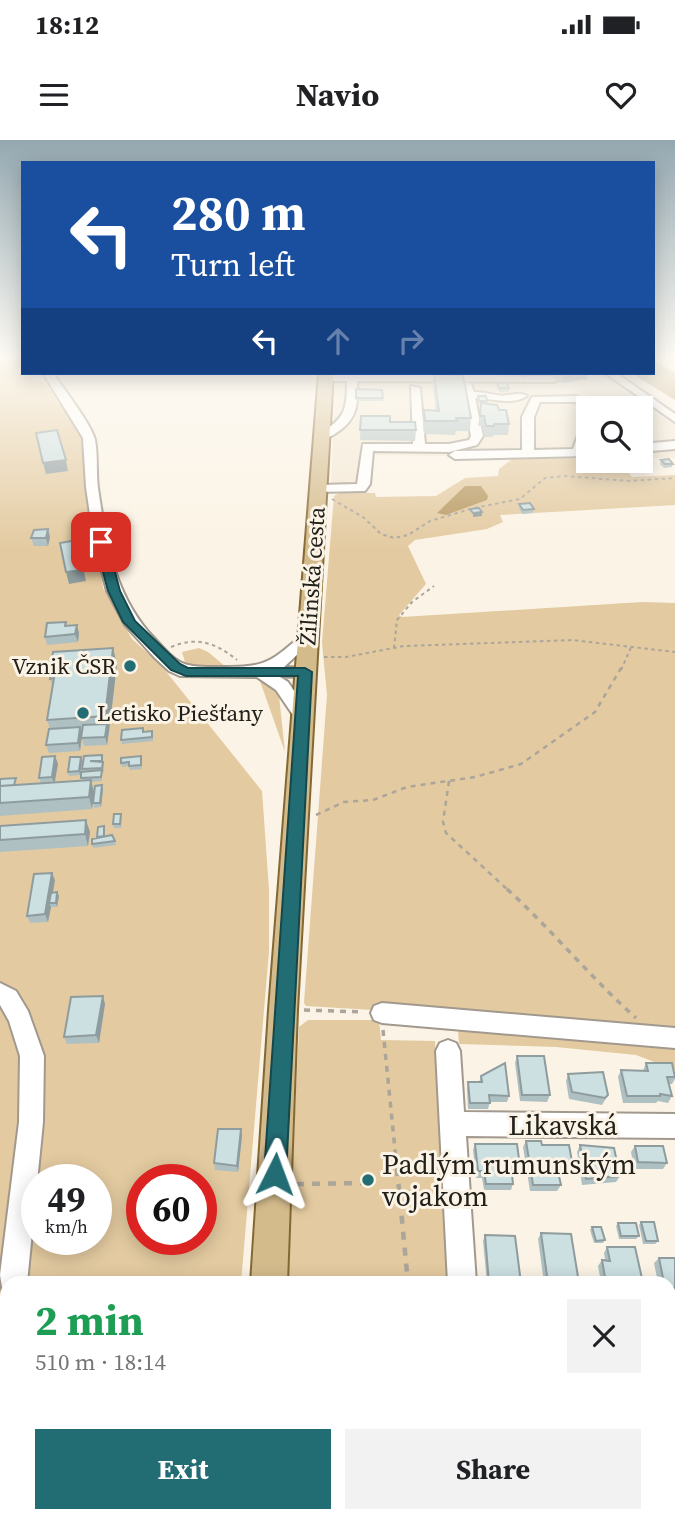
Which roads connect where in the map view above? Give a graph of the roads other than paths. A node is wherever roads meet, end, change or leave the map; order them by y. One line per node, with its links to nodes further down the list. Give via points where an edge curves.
1 (79, 421): 19 (street, via 89,438 97,520 114,591 130,622 160,654 186,672)
2 (324, 421): 7 (main road, Žilinská cesta)
3 (344, 421): 7 (street)
4 (417, 421): 10 (street)
5 (473, 421): 11 (street, via 475,441)
6 (530, 421): 14 (street)
7 (323, 436): 16 (main road, Žilinská cesta)
8 (489, 438): 11 (street, via 485,449)
9 (675, 446): 12 (street)
10 (419, 448): 11 (street); 15 (street, via 380,444 367,447)
11 (450, 448)
12 (653, 448)
13 (576, 452): 14 (street)
14 (528, 453): 15 (street)
15 (366, 454): 16 (street, via 361,488)
16 (319, 494): 17 (main road, Žilinská cesta)
17 (308, 637): 18 (main road, Žilinská cesta); 19 (lane, via 281,662)
18 (306, 665): 19 (street); 20 (main road, Žilinská cesta)
19 (261, 672): 20 (street, via 282,686)
20 (303, 716): 28 (main road, Žilinská cesta)
21 (0, 993): 27 (street, via 20,1018 32,1056 31,1122)
22 (382, 1013): 23 (street)
23 (675, 1038)
24 (448, 1051): 25 (street)
25 (452, 1124): 26 (street, Likavská); 29 (street)
26 (675, 1126)
27 (14, 1276)
28 (270, 1276)
29 (461, 1276)

